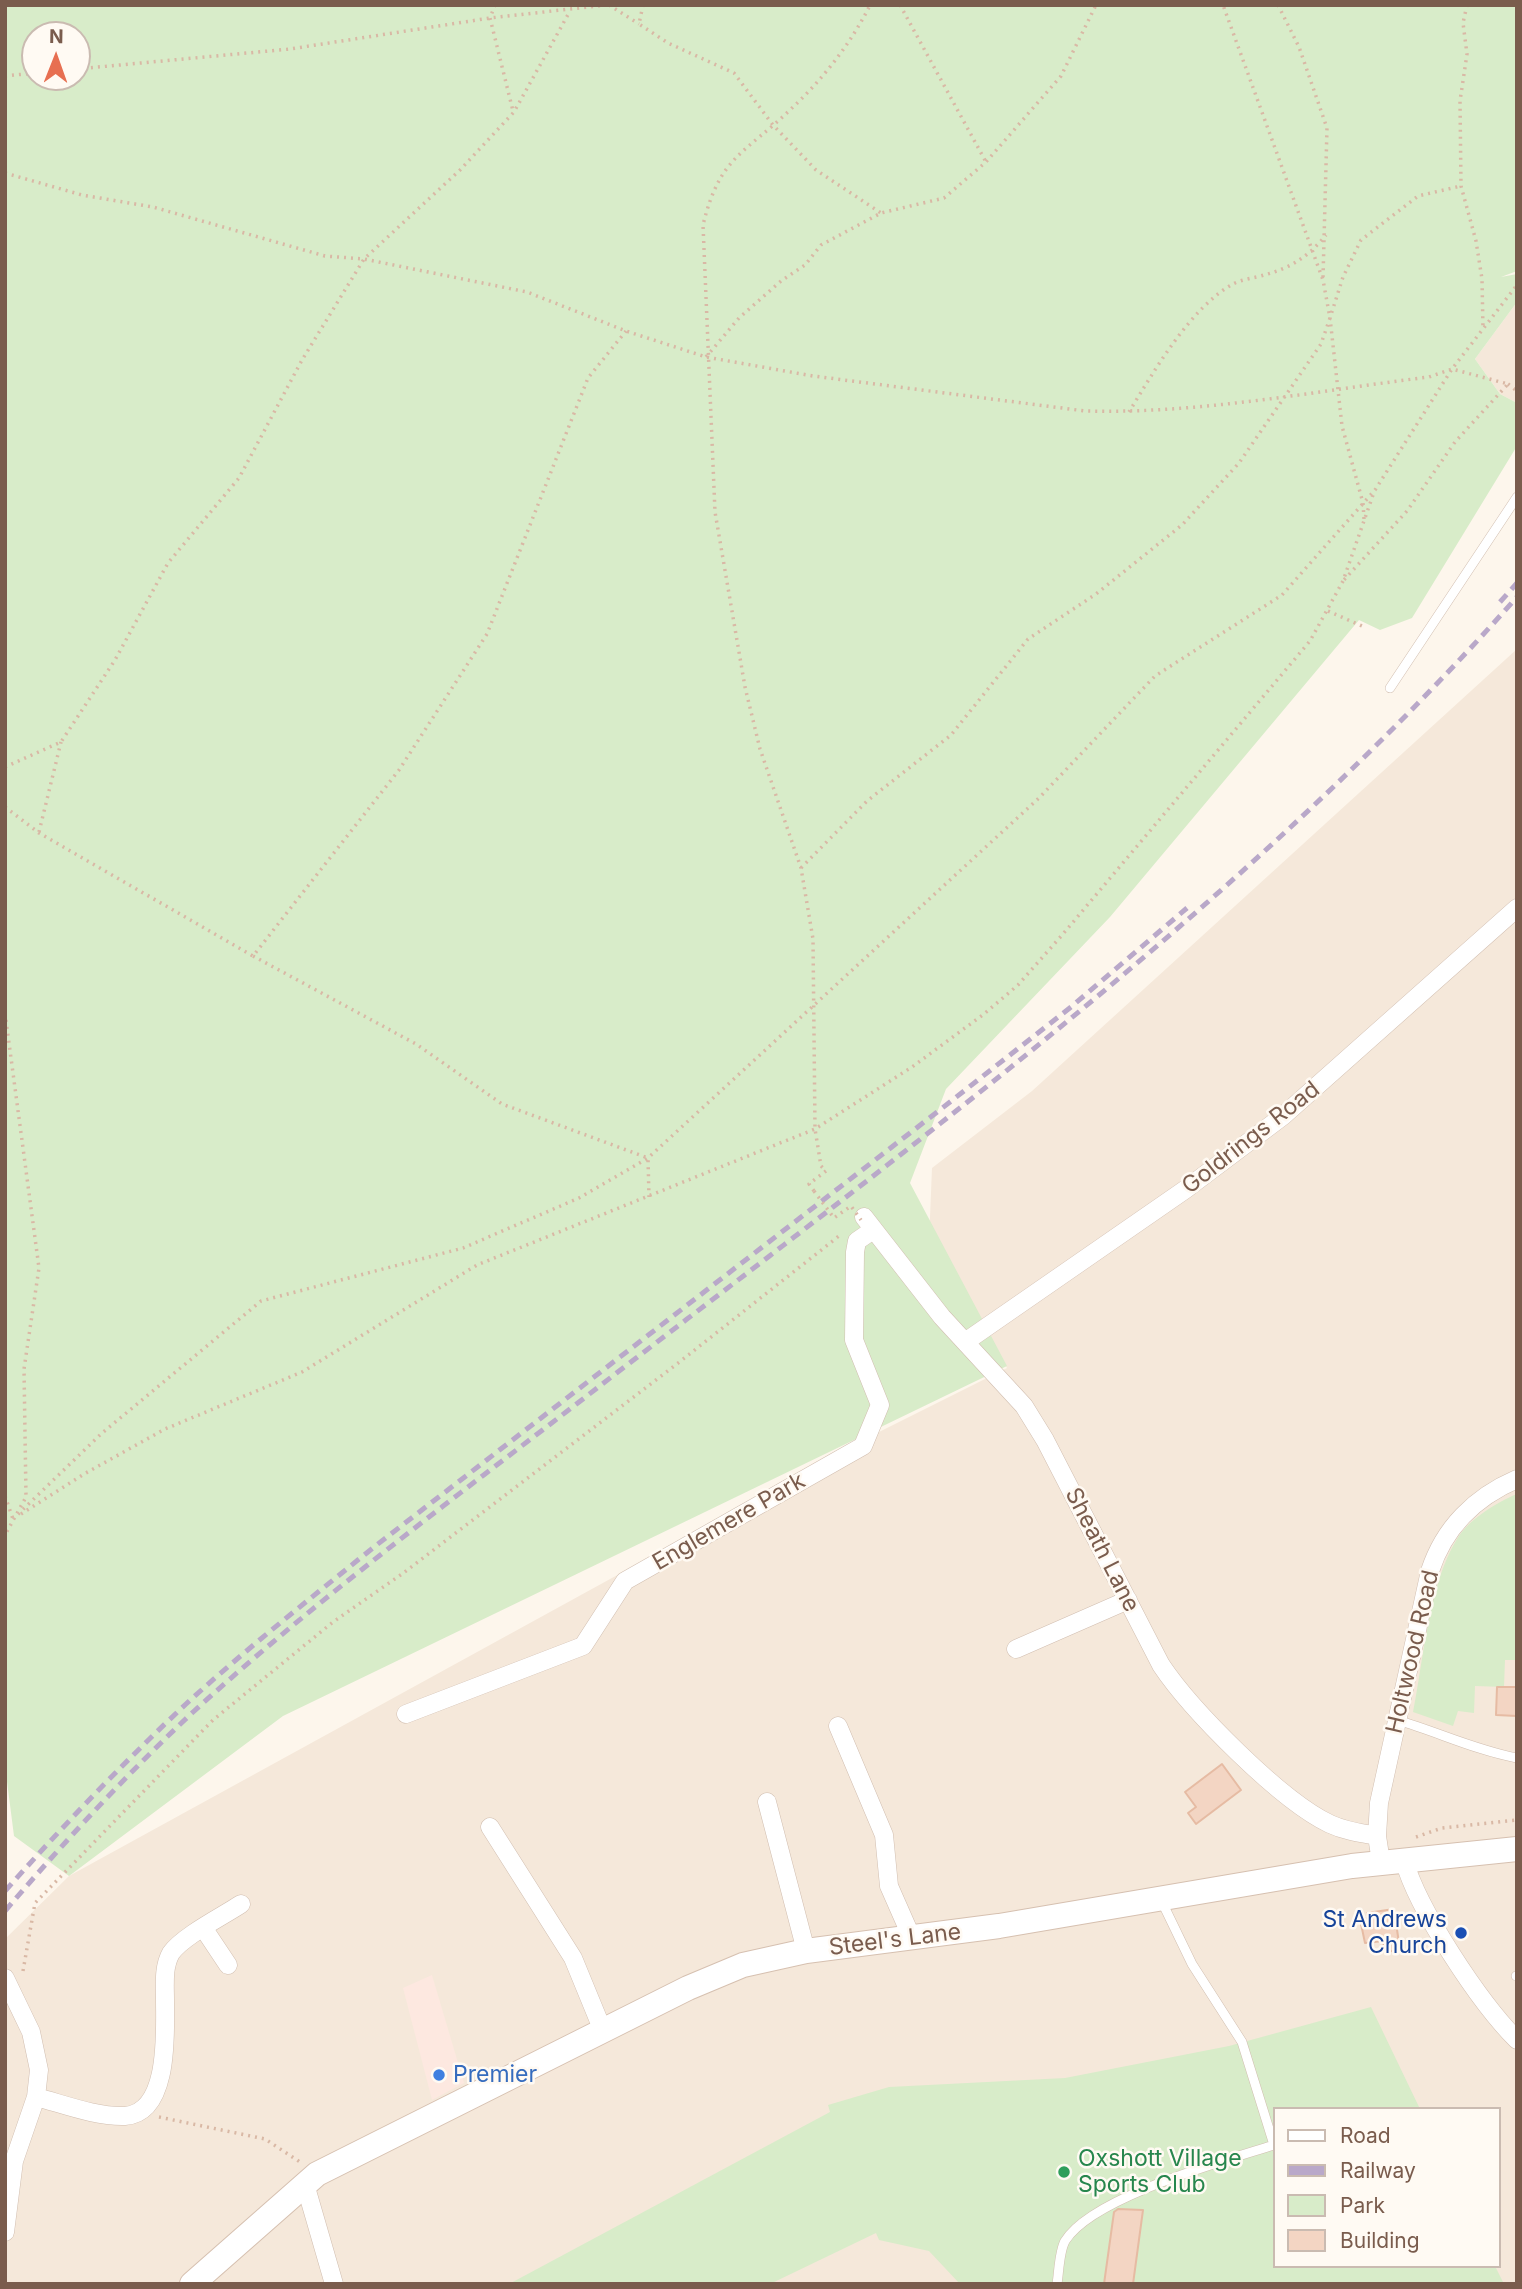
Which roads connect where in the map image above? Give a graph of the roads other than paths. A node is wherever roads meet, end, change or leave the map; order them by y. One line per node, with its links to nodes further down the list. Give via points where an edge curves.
1 (1517, 497): 2 (lane)
2 (1390, 688)
3 (1517, 908): 5 (street, Goldrings Road, via 1283,1116)
4 (863, 1223): 5 (street, Sheath Lane); 9 (street, Englemere Park, via 855,1252 854,1340 880,1405 863,1446 625,1581 583,1646)
5 (965, 1342): 7 (street, Sheath Lane, via 1024,1406)
6 (1517, 1479): 10 (street, Holtwood Road, via 1471,1508 1438,1547)
7 (1128, 1600): 8 (street); 15 (street, Sheath Lane, via 1174,1686 1241,1753 1327,1823)
8 (1016, 1649)
9 (406, 1714)
10 (1397, 1720): 12 (lane, via 1481,1751); 15 (street, Holtwood Road, via 1379,1803)
11 (838, 1726): 21 (street, via 884,1836 889,1886)
12 (1517, 1758)
13 (767, 1802): 22 (street)
14 (490, 1827): 25 (street, via 573,1958)
15 (1377, 1836): 17 (street, Holtwood Road)
16 (1517, 1849): 17 (street, Steel's Lane)
17 (1399, 1853): 18 (street, Steel's Lane); 26 (street, Holtwood Road, via 1475,1990)
18 (1159, 1897): 21 (street, Steel's Lane); 32 (lane, via 1192,1964 1242,2042 1274,2145 1153,2185 1099,2210 1065,2242)
19 (241, 1904): 20 (street)
20 (204, 1929): 23 (street); 27 (street, via 179,1945 167,1964 163,2073 137,2113 106,2113)
21 (911, 1937): 22 (street, Steel's Lane)
22 (806, 1951): 25 (street, Steel's Lane, via 723,1972)
23 (228, 1965)
24 (5, 1978): 27 (street, via 36,2047)
25 (603, 2031): 28 (street, Steel's Lane)
26 (1513, 2031)
27 (36, 2097): 29 (street, via 14,2161)
28 (311, 2179): 30 (street, Steel's Lane); 31 (street)
29 (5, 2232)
30 (192, 2284)
31 (334, 2284)
32 (1057, 2284)

